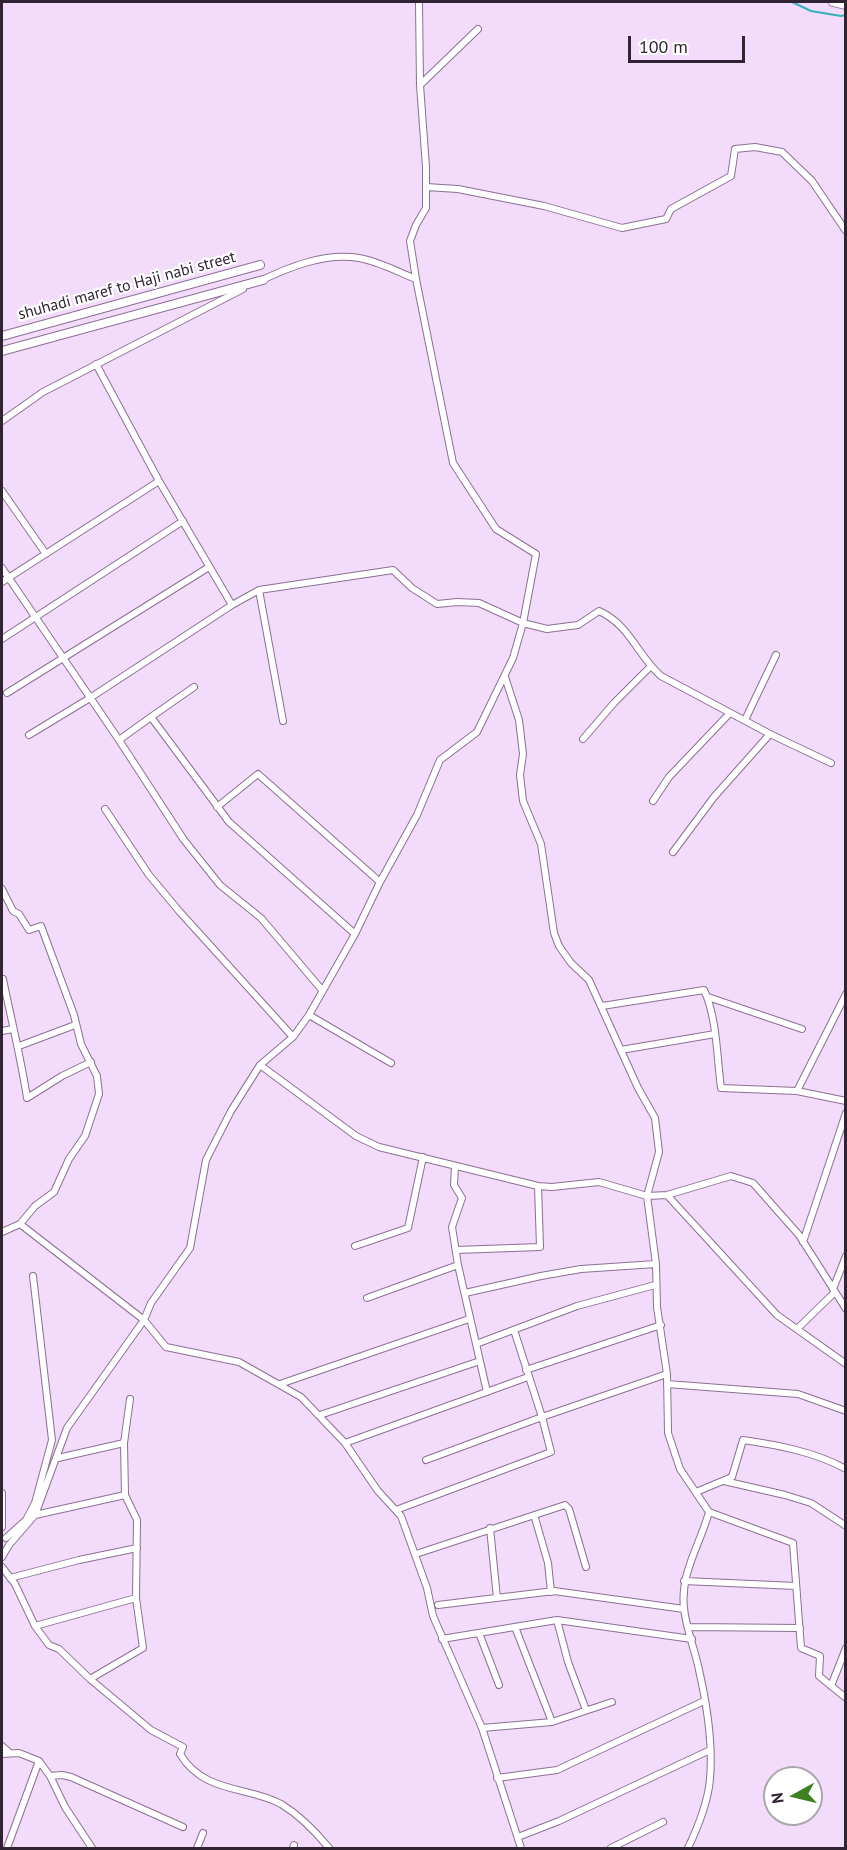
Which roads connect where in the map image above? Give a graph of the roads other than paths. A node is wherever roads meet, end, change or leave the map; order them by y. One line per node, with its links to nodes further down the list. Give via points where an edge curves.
1 (418, 2): 5 (street)
2 (833, 2): 3 (main road)
3 (846, 5)
4 (478, 29): 5 (street)
5 (420, 85): 6 (street)
6 (426, 187): 7 (street, via 459,189 544,206 622,228 666,219 671,209 731,177 735,149 755,147 782,152 812,181); 9 (street, via 426,208 410,241)
7 (846, 231)
8 (260, 266): 11 (main road, shuhadi maref to Haji nabi street)
9 (416, 279): 10 (street, via 361,258 340,256 284,269); 26 (street, via 453,463 496,529 536,554)
10 (263, 280): 12 (main road); 13 (street)
11 (2, 336)
12 (2, 351)
13 (96, 364): 14 (street, via 43,392); 15 (street)
14 (2, 421)
15 (159, 481): 17 (street); 18 (street)
16 (2, 491): 18 (street)
17 (183, 521): 19 (street); 25 (street)
18 (46, 554): 21 (street)
19 (209, 567): 24 (street); 29 (street)
20 (2, 568): 21 (street)
21 (8, 578): 22 (street); 25 (street)
22 (2, 582)
23 (259, 590): 24 (street); 26 (street, via 393,570 437,604 479,603); 38 (street)
24 (232, 605): 34 (street)
25 (35, 618): 27 (street); 29 (street)
26 (523, 623): 30 (street, via 547,629 578,625 599,611 612,617); 31 (street)
27 (2, 639)
28 (776, 655): 37 (street)
29 (63, 658): 33 (street); 34 (street)
30 (650, 667): 35 (street); 41 (street)
31 (505, 677): 48 (street, via 477,732 440,760 417,815); 55 (street, via 519,720 523,801 541,844 554,933 570,963 589,980)
32 (194, 687): 36 (street)
33 (7, 693)
34 (90, 698): 40 (street); 42 (street)
35 (730, 713): 37 (street); 44 (street, via 669,777)
36 (151, 717): 42 (street); 45 (street)
37 (745, 720): 39 (street)
38 (283, 721)
39 (770, 734): 43 (street); 47 (street)
40 (28, 735)
41 (583, 739)
42 (119, 740): 52 (street, via 184,840 220,885 261,918)
43 (831, 763)
44 (653, 801)
45 (217, 807): 48 (street, via 258,774); 50 (street)
46 (105, 809): 62 (street, via 178,911)
47 (673, 852)
48 (380, 882): 50 (street)
49 (2, 889): 57 (street, via 29,930 41,926)
50 (355, 934): 52 (street)
51 (3, 979): 58 (street)
52 (322, 990): 56 (street)
53 (846, 994): 68 (street)
54 (708, 997): 55 (street, via 704,990); 59 (street); 61 (street)
55 (602, 1006): 64 (street)
56 (309, 1015): 62 (street); 66 (street)
57 (75, 1025): 63 (street); 65 (street)
58 (13, 1029): 60 (street); 63 (street)
59 (802, 1029)
60 (2, 1031)
61 (715, 1034): 64 (street); 68 (street, via 721,1088)
62 (292, 1037): 67 (street)
63 (19, 1046): 65 (street, via 27,1098)
64 (621, 1050): 75 (street, via 655,1118 659,1152)
65 (91, 1062): 76 (street, via 99,1094 85,1136 54,1192)
66 (391, 1063)
67 (260, 1065): 71 (street, via 356,1136 379,1147); 91 (street, via 206,1160 190,1248 151,1303)
68 (797, 1091): 69 (street)
69 (846, 1101)
70 (846, 1113): 78 (street)
71 (423, 1157): 72 (street); 79 (street, via 408,1228)
72 (455, 1166): 73 (street); 80 (street, via 454,1185 462,1198 452,1227)
73 (538, 1186): 75 (street, via 598,1182); 80 (street, via 540,1247)
74 (667, 1195): 75 (street); 78 (street, via 731,1176 753,1183); 93 (street, via 777,1315)
75 (647, 1196): 82 (street)
76 (20, 1224): 77 (street); 91 (street)
77 (2, 1232)
78 (803, 1242): 86 (street)
79 (355, 1246)
80 (456, 1250): 83 (street)
81 (846, 1256): 86 (street)
82 (656, 1264): 85 (street); 87 (street, via 581,1269)
83 (458, 1265): 87 (street); 88 (street)
84 (33, 1276): 107 (street)
85 (655, 1285): 92 (street); 94 (street, via 577,1306)
86 (834, 1291): 89 (street); 93 (street)
87 (465, 1293): 90 (street)
88 (367, 1298)
89 (846, 1309)
90 (469, 1319): 95 (street); 100 (street)
91 (144, 1320): 100 (street, via 166,1347 239,1362); 108 (street, via 67,1428)
92 (661, 1325): 98 (street); 99 (street)
93 (798, 1329): 97 (street)
94 (514, 1330): 95 (street); 98 (street)
95 (476, 1344): 96 (street)
96 (480, 1361): 102 (street); 105 (street)
97 (846, 1364)
98 (527, 1374): 102 (street); 106 (street)
99 (667, 1374): 101 (street); 106 (street)
100 (280, 1384): 105 (street)
101 (667, 1384): 104 (street, via 798,1394); 116 (street, via 672,1447 680,1469)
102 (487, 1392): 110 (street)
103 (130, 1399): 109 (street)
104 (846, 1411)
105 (320, 1415): 110 (street)
106 (542, 1417): 113 (street); 119 (street, via 549,1453)
107 (52, 1440): 108 (street); 126 (street, via 35,1503 26,1520)
108 (63, 1440): 111 (street)
109 (124, 1443): 111 (street); 118 (street)
110 (345, 1443): 119 (street, via 378,1491)
111 (58, 1458): 121 (street)
112 (846, 1459): 114 (street)
113 (426, 1460)
114 (844, 1468): 115 (street, via 777,1445 743,1440 736,1471)
115 (722, 1481): 116 (street); 124 (street, via 811,1503)
116 (696, 1492): 120 (street)
117 (2, 1493): 123 (street)
118 (125, 1495): 121 (street); 128 (street, via 137,1520)
119 (396, 1509): 129 (street)
120 (709, 1512): 134 (street); 135 (street, via 793,1543)
121 (35, 1515): 127 (street)
122 (535, 1518): 136 (street, via 548,1563)
123 (2, 1526): 126 (street)
124 (846, 1526)
125 (490, 1528): 129 (street); 132 (street, via 565,1505); 138 (street)
126 (6, 1538): 127 (street)
127 (9, 1545): 130 (street)
128 (137, 1548): 133 (street); 137 (street)
129 (416, 1554): 148 (street)
130 (2, 1557)
131 (2, 1567): 133 (street)
132 (586, 1567)
133 (10, 1578): 142 (street)
134 (684, 1581): 135 (street); 140 (street)
135 (796, 1586): 145 (street)
136 (551, 1592): 138 (street); 140 (street)
137 (136, 1598): 142 (street); 150 (street, via 142,1648)
138 (497, 1598): 139 (street)
139 (438, 1605)
140 (684, 1609): 144 (street)
141 (557, 1620): 143 (street); 147 (street); 156 (street)
142 (35, 1626): 150 (street, via 50,1645)
143 (514, 1627): 146 (street); 157 (street)
144 (689, 1627): 145 (street); 147 (street)
145 (800, 1628): 152 (street, via 801,1648 820,1656 819,1676)
146 (479, 1633): 148 (street); 151 (street)
147 (692, 1639): 154 (street)
148 (442, 1640): 158 (street)
149 (846, 1648): 152 (street)
150 (90, 1679): 173 (street, via 151,1730 183,1747 180,1754 195,1771 234,1791 281,1804 318,1834)
151 (499, 1685)
152 (831, 1686): 153 (street)
153 (846, 1698)
154 (704, 1701): 160 (street); 165 (street, via 557,1770)
155 (612, 1702): 156 (street)
156 (586, 1710): 157 (street)
157 (552, 1722): 158 (street)
158 (482, 1728): 165 (street)
159 (2, 1746): 161 (street)
160 (710, 1750): 169 (street); 176 (street, via 710,1780 702,1815)
161 (10, 1753): 162 (street); 163 (street)
162 (2, 1754)
163 (39, 1761): 164 (street); 170 (street)
164 (50, 1776): 167 (street, via 71,1777); 171 (street)
165 (497, 1778): 169 (street)
166 (663, 1822): 175 (street)
167 (183, 1827)
168 (203, 1833): 172 (street)
169 (518, 1837): 174 (street)
170 (6, 1848)
171 (92, 1848)
172 (197, 1848)
173 (328, 1848)
174 (521, 1848)
175 (611, 1848)
176 (688, 1848)

